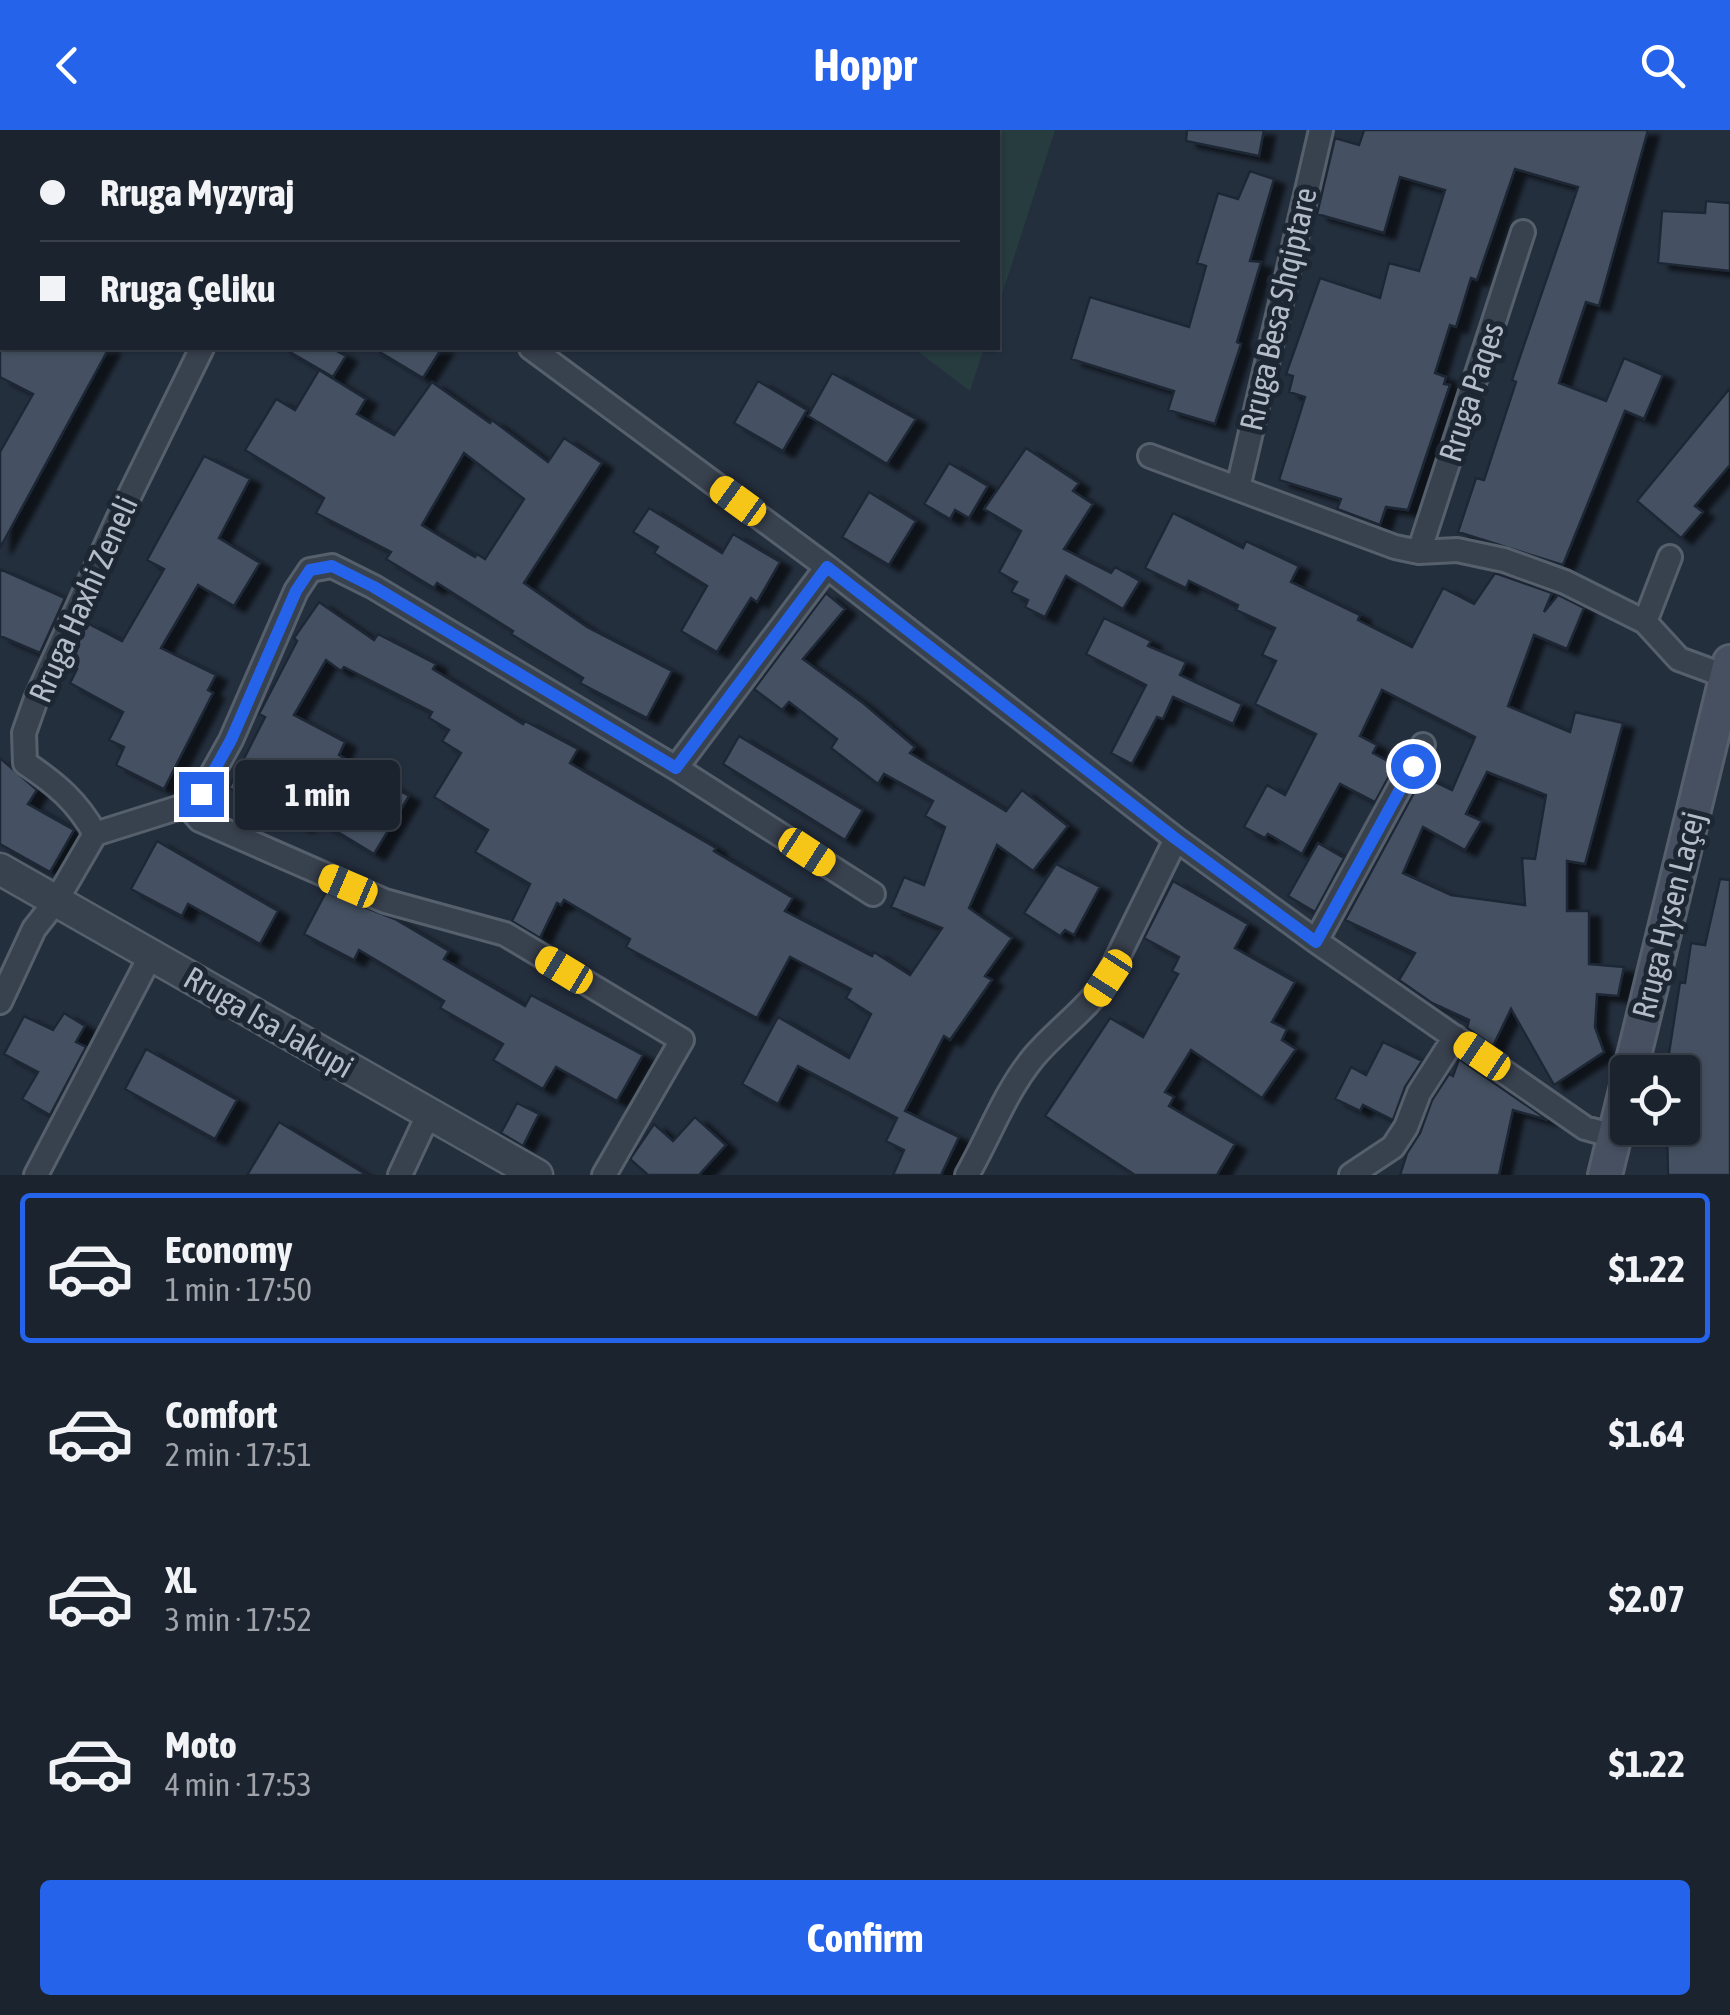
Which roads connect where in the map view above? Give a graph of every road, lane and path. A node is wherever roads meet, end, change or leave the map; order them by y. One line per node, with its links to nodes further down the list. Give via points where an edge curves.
1 (1322, 130): 6 (street, Rruga Besa Shqiptare)
2 (1523, 232): 7 (street, Rruga Paqes)
3 (201, 350): 15 (street, Rruga Haxhi Zeneli, via 24,734 26,763 70,798)
4 (534, 350): 9 (street)
5 (1150, 456): 6 (street)
6 (1238, 488): 7 (street)
7 (1419, 552): 10 (street, via 1457,550 1504,560)
8 (1670, 557): 10 (street)
9 (827, 567): 13 (street); 16 (street)
10 (1645, 622): 11 (street, Rruga Hysen Laçej, via 1679,659)
11 (1726, 684): 24 (main road, Rruga Hysen Laçej)
12 (1423, 745): 20 (street)
13 (676, 768): 14 (street, via 332,566 310,570 296,591 231,740); 18 (street)
14 (187, 806): 15 (street); 31 (street, via 200,820 385,901 505,934 682,1040)
15 (95, 834): 19 (street)
16 (1176, 839): 20 (street); 32 (street, via 1108,978 1019,1076)
17 (0, 870): 19 (street, Rruga Isa Jakupi)
18 (872, 894)
19 (56, 901): 21 (street, Rruga Isa Jakupi); 22 (street, via 34,929)
20 (1316, 942): 23 (street)
21 (151, 955): 25 (street, Rruga Isa Jakupi); 28 (street)
22 (0, 1002)
23 (1455, 1038): 26 (street, via 1585,1128); 33 (street, via 1393,1147)
24 (1634, 1055)
25 (429, 1113): 29 (street); 30 (street, Rruga Isa Jakupi)
26 (1610, 1135)
27 (1612, 1145): 34 (main road)
28 (36, 1175)
29 (400, 1175)
30 (537, 1175)
31 (604, 1175)
32 (967, 1175)
33 (1352, 1175)
34 (1605, 1175)

